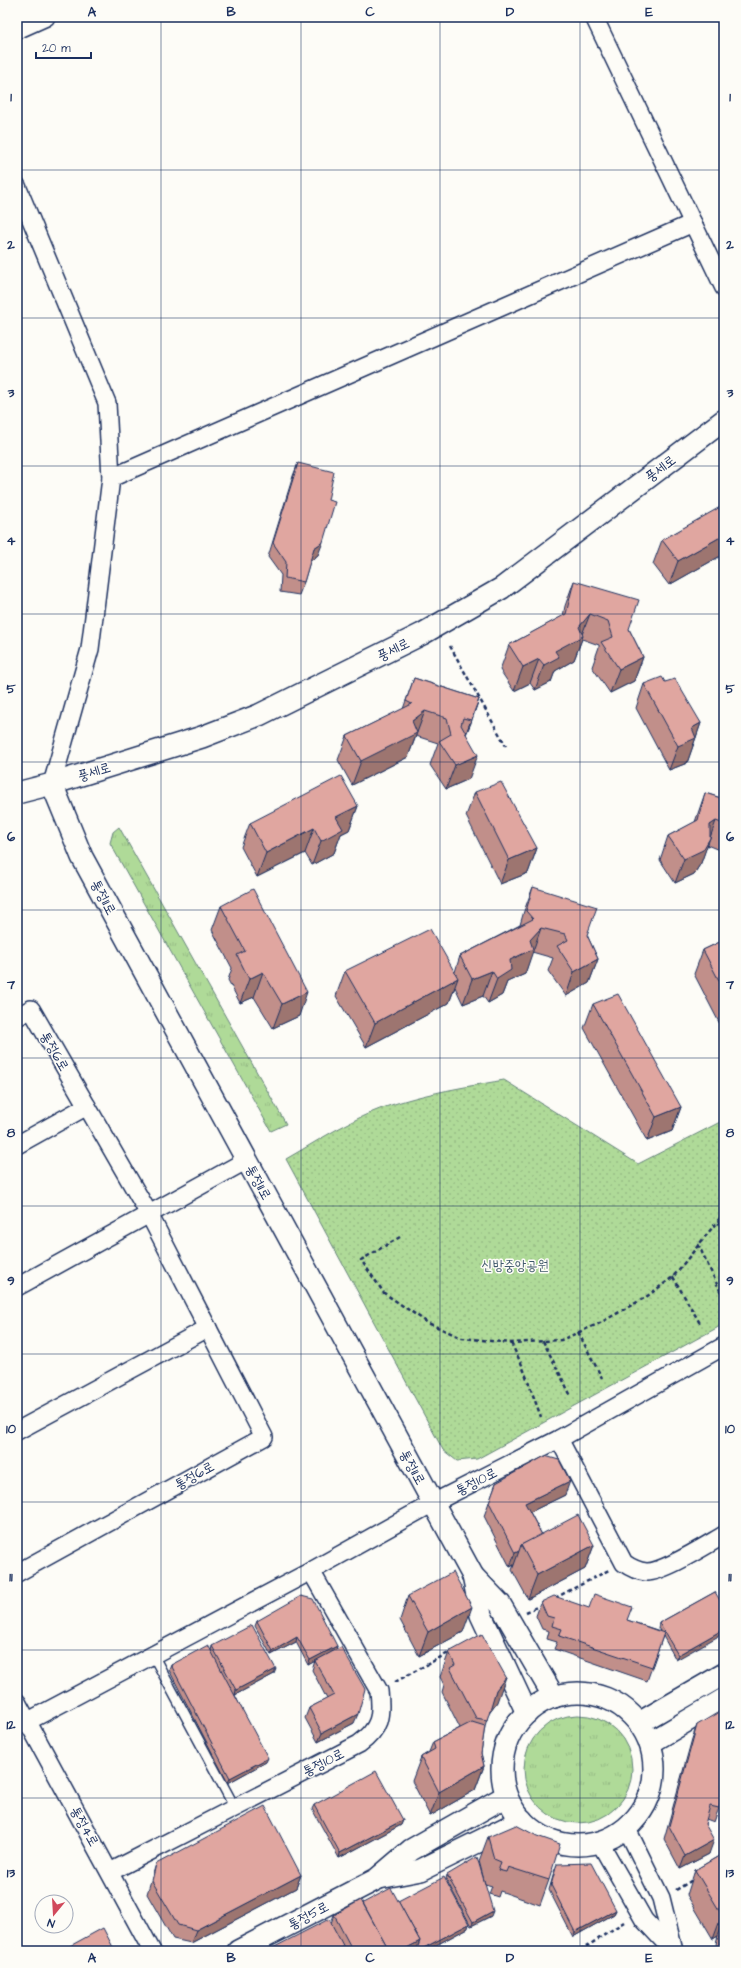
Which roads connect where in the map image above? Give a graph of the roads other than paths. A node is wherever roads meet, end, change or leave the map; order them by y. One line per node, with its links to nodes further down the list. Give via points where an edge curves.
1 (46, 17): 3 (street)
2 (594, 17): 5 (street)
3 (17, 30)
4 (17, 186): 8 (street, via 107,403)
5 (693, 223): 6 (street); 8 (street)
6 (724, 288)
7 (724, 420): 9 (street, 풍세로, via 502,588 422,634 260,715 202,737)
8 (111, 478): 9 (street, via 90,649)
9 (52, 784): 10 (street, 풍세로); 14 (street, 통정11로, via 82,857)
10 (17, 793)
11 (17, 1017): 12 (street, 통정6로, via 30,1009)
12 (87, 1106): 13 (street); 15 (street, 통정6로)
13 (17, 1145)
14 (247, 1160): 15 (street); 21 (street, 통정11로)
15 (149, 1214): 16 (street); 17 (street, 통정6로)
16 (17, 1287)
17 (208, 1328): 19 (street); 24 (street, 통정6로, via 264,1437)
18 (724, 1346): 20 (street, 통정10로)
19 (17, 1431)
20 (559, 1439): 21 (street, 통정10로); 22 (street, via 624,1563 634,1570 648,1572 664,1568)
21 (433, 1503): 23 (street, 통정10로); 25 (street, 통정11로)
22 (724, 1535)
23 (311, 1571): 26 (street, 통정10로); 36 (street, 통정10로, via 379,1691 381,1709 378,1723 370,1736 359,1744)
24 (17, 1573)
25 (473, 1576): 28 (street, via 500,1604); 31 (street, via 481,1615)
26 (153, 1655): 33 (street, 통정10로); 36 (lane)
27 (724, 1674): 32 (street)
28 (554, 1697): 31 (street, via 536,1705); 32 (street, via 560,1694 586,1693 610,1700 631,1714)
29 (724, 1699): 34 (street)
30 (17, 1702): 33 (street, 통정4로)
31 (527, 1713): 35 (street, via 517,1722 505,1743 501,1767)
32 (639, 1723): 34 (street)
33 (22, 1724): 40 (street, 통정4로)
34 (650, 1743): 38 (street, via 653,1760 652,1785 643,1809)
35 (506, 1796): 37 (street); 41 (street, via 410,1850)
36 (235, 1808): 40 (street, 통정10로)
37 (522, 1820): 39 (street, via 534,1831 556,1842 581,1845); 41 (street, via 421,1870)
38 (626, 1828): 39 (street); 44 (street, via 661,1898)
39 (599, 1841): 44 (street, via 644,1920)
40 (110, 1872): 42 (street, 통정4로)
41 (377, 1879): 43 (street, 통정5로)
42 (152, 1951)
43 (238, 1951)
44 (674, 1951)

